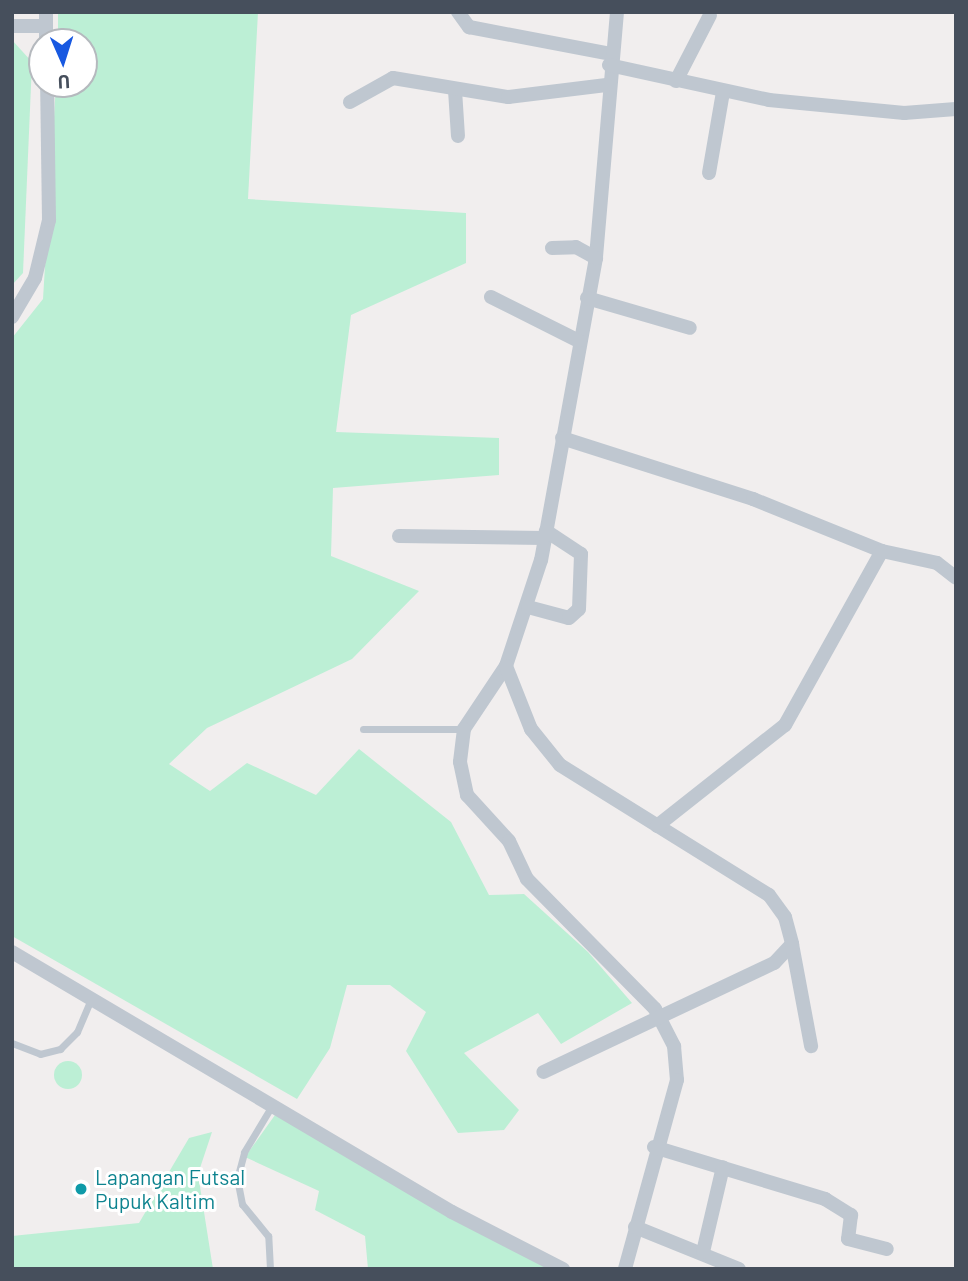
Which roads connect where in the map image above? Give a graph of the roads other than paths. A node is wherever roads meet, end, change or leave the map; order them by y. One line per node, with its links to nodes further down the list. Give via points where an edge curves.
1 (458, 12): 6 (street, via 469,27)
2 (617, 12): 6 (street)
3 (710, 15): 7 (street)
4 (46, 19): 5 (street)
5 (12, 26)
6 (610, 60): 7 (street); 8 (street)
7 (676, 80): 10 (street)
8 (606, 85): 9 (street, via 531,97); 17 (street)
9 (455, 90): 12 (street, via 383,79); 14 (street)
10 (723, 92): 13 (street, via 904,113); 15 (street)
11 (47, 98): 20 (street, via 49,220 35,278)
12 (349, 102)
13 (956, 109)
14 (458, 136)
15 (709, 173)
16 (552, 248): 17 (street, via 576,247)
17 (596, 258): 19 (street)
18 (491, 297): 22 (street)
19 (587, 298): 21 (street); 22 (street)
20 (12, 317)
21 (690, 328)
22 (579, 341): 23 (street)
23 (562, 438): 24 (street); 26 (street, via 753,499)
24 (545, 535): 25 (street); 28 (street); 28 (street, via 581,554 579,610 569,618)
25 (399, 536)
26 (882, 551): 27 (street, via 937,563); 32 (street, via 785,724)
27 (956, 578)
28 (528, 607): 29 (street)
29 (506, 666): 31 (street); 32 (street, via 541,744 596,792)
30 (363, 729): 31 (lane)
31 (464, 729): 36 (street, via 460,762 467,795 509,841 532,885)
32 (657, 826): 33 (street, via 769,895 785,917)
33 (792, 944): 36 (street, via 774,963); 38 (street)
34 (12, 952): 35 (street)
35 (92, 995): 37 (lane, via 77,1032 60,1049 40,1054); 40 (street)
36 (661, 1017): 39 (street); 41 (street, via 679,1068)
37 (12, 1043)
38 (811, 1046)
39 (543, 1072)
40 (273, 1104): 46 (lane, via 244,1152 237,1179 242,1204 268,1236); 47 (street, via 452,1212)
41 (654, 1147): 42 (street); 43 (street)
42 (723, 1167): 44 (street, via 825,1199 850,1215 848,1239); 45 (street)
43 (635, 1227): 45 (street); 48 (street)
44 (887, 1249)
45 (703, 1252): 49 (street)
46 (270, 1269)
47 (564, 1269)
48 (625, 1269)
49 (739, 1269)

